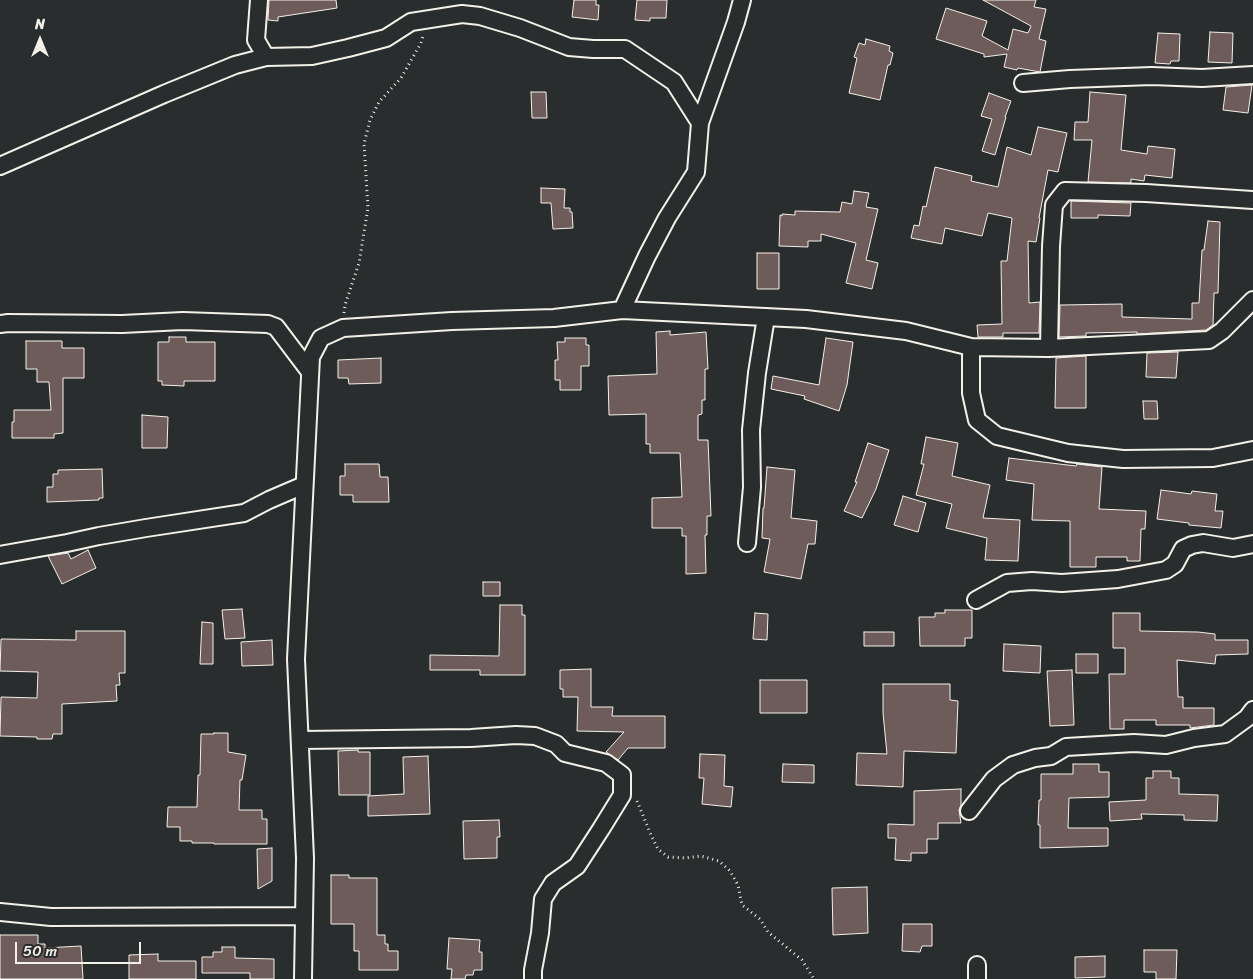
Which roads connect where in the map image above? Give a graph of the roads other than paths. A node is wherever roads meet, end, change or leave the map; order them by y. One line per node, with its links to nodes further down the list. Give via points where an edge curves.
1 (260, 0): 4 (street, via 256,40)
2 (742, 0): 7 (street)
3 (463, 7): 4 (street, via 411,22 386,38 348,48 312,56); 7 (street, via 569,47 626,49 674,82)
4 (266, 57): 8 (street, via 235,65 164,94)
5 (1253, 75): 6 (street)
6 (1023, 82)
7 (700, 123): 11 (street, via 696,172 667,218)
8 (0, 166)
9 (1253, 200): 15 (street, via 1065,191 1054,205)
10 (1253, 300): 15 (street, via 1209,340)
11 (622, 310): 12 (street); 16 (street, via 554,318 343,328 322,338 310,357)
12 (766, 317): 14 (street, via 906,331); 19 (street, via 756,373 751,430 752,488)
13 (0, 324): 16 (street, via 122,324 183,320 268,324 276,327)
14 (971, 347): 15 (street); 17 (street, via 971,393 977,420 997,436 1068,453 1124,459 1213,458)
15 (1049, 348)
16 (310, 372): 18 (street)
17 (1253, 450)
18 (304, 485): 21 (street, via 244,513); 24 (street, via 296,659)
19 (747, 543)
20 (1253, 544): 22 (street, via 1233,548 1192,545 1183,548 1175,564 1166,570 1118,579 1008,583)
21 (0, 555)
22 (976, 600)
23 (1253, 710): 25 (street, via 1226,734 1166,745 1134,743 1066,747 1051,756 1013,765 994,779)
24 (300, 740): 27 (street); 29 (street, via 535,736 556,744 564,752 606,763 622,775 622,795 601,829 577,866 553,883 543,899)
25 (969, 811)
26 (0, 912): 27 (street, via 51,917)
27 (304, 916): 28 (street)
28 (303, 979)
29 (533, 979)

